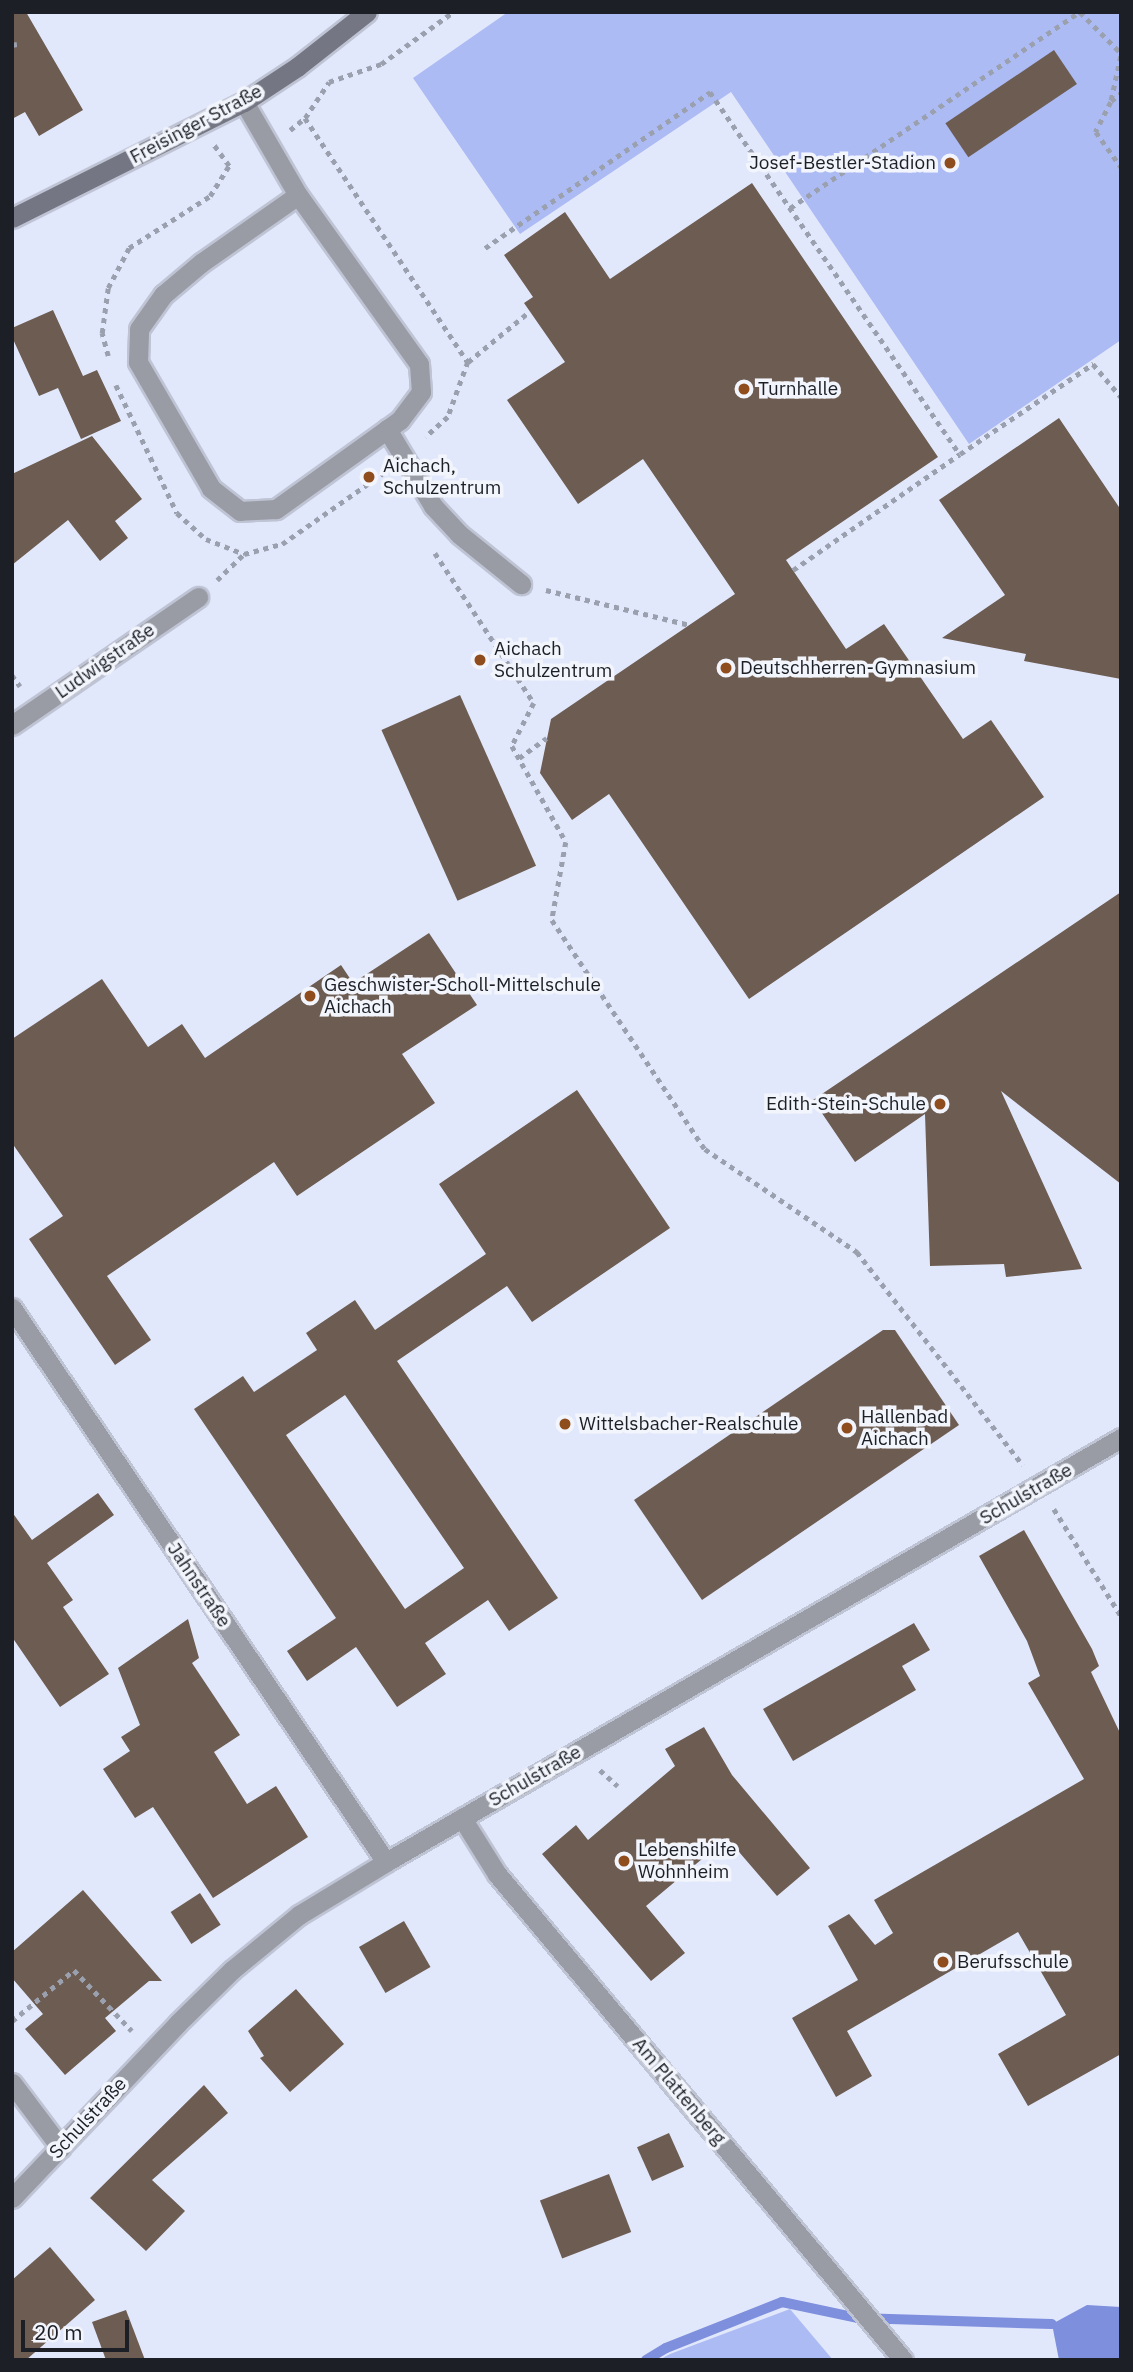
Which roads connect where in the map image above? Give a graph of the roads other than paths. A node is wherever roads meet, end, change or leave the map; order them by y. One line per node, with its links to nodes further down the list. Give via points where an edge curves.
1 (367, 12): 2 (main road, Freisinger Straße, via 298,67)
2 (243, 102): 3 (street); 4 (main road, Freisinger Straße)
3 (298, 195): 5 (street, via 419,364 421,391 400,420); 5 (street, via 163,295 139,329 138,362 211,488 240,511 276,509)
4 (12, 218)
5 (387, 429): 6 (street, via 433,506 459,534)
6 (521, 584)
7 (198, 597): 8 (street, Ludwigstraße)
8 (12, 725)
9 (12, 1308): 12 (street, Jahnstraße)
10 (1121, 1438): 11 (street, Schulstraße)
11 (462, 1818): 12 (street, Schulstraße); 16 (street, Am Plattenberg, via 498,1874)
12 (386, 1862): 14 (street, Schulstraße, via 299,1915 232,1970)
13 (12, 2083): 14 (street)
14 (61, 2148): 15 (street, Schulstraße)
15 (12, 2198)
16 (903, 2360)

